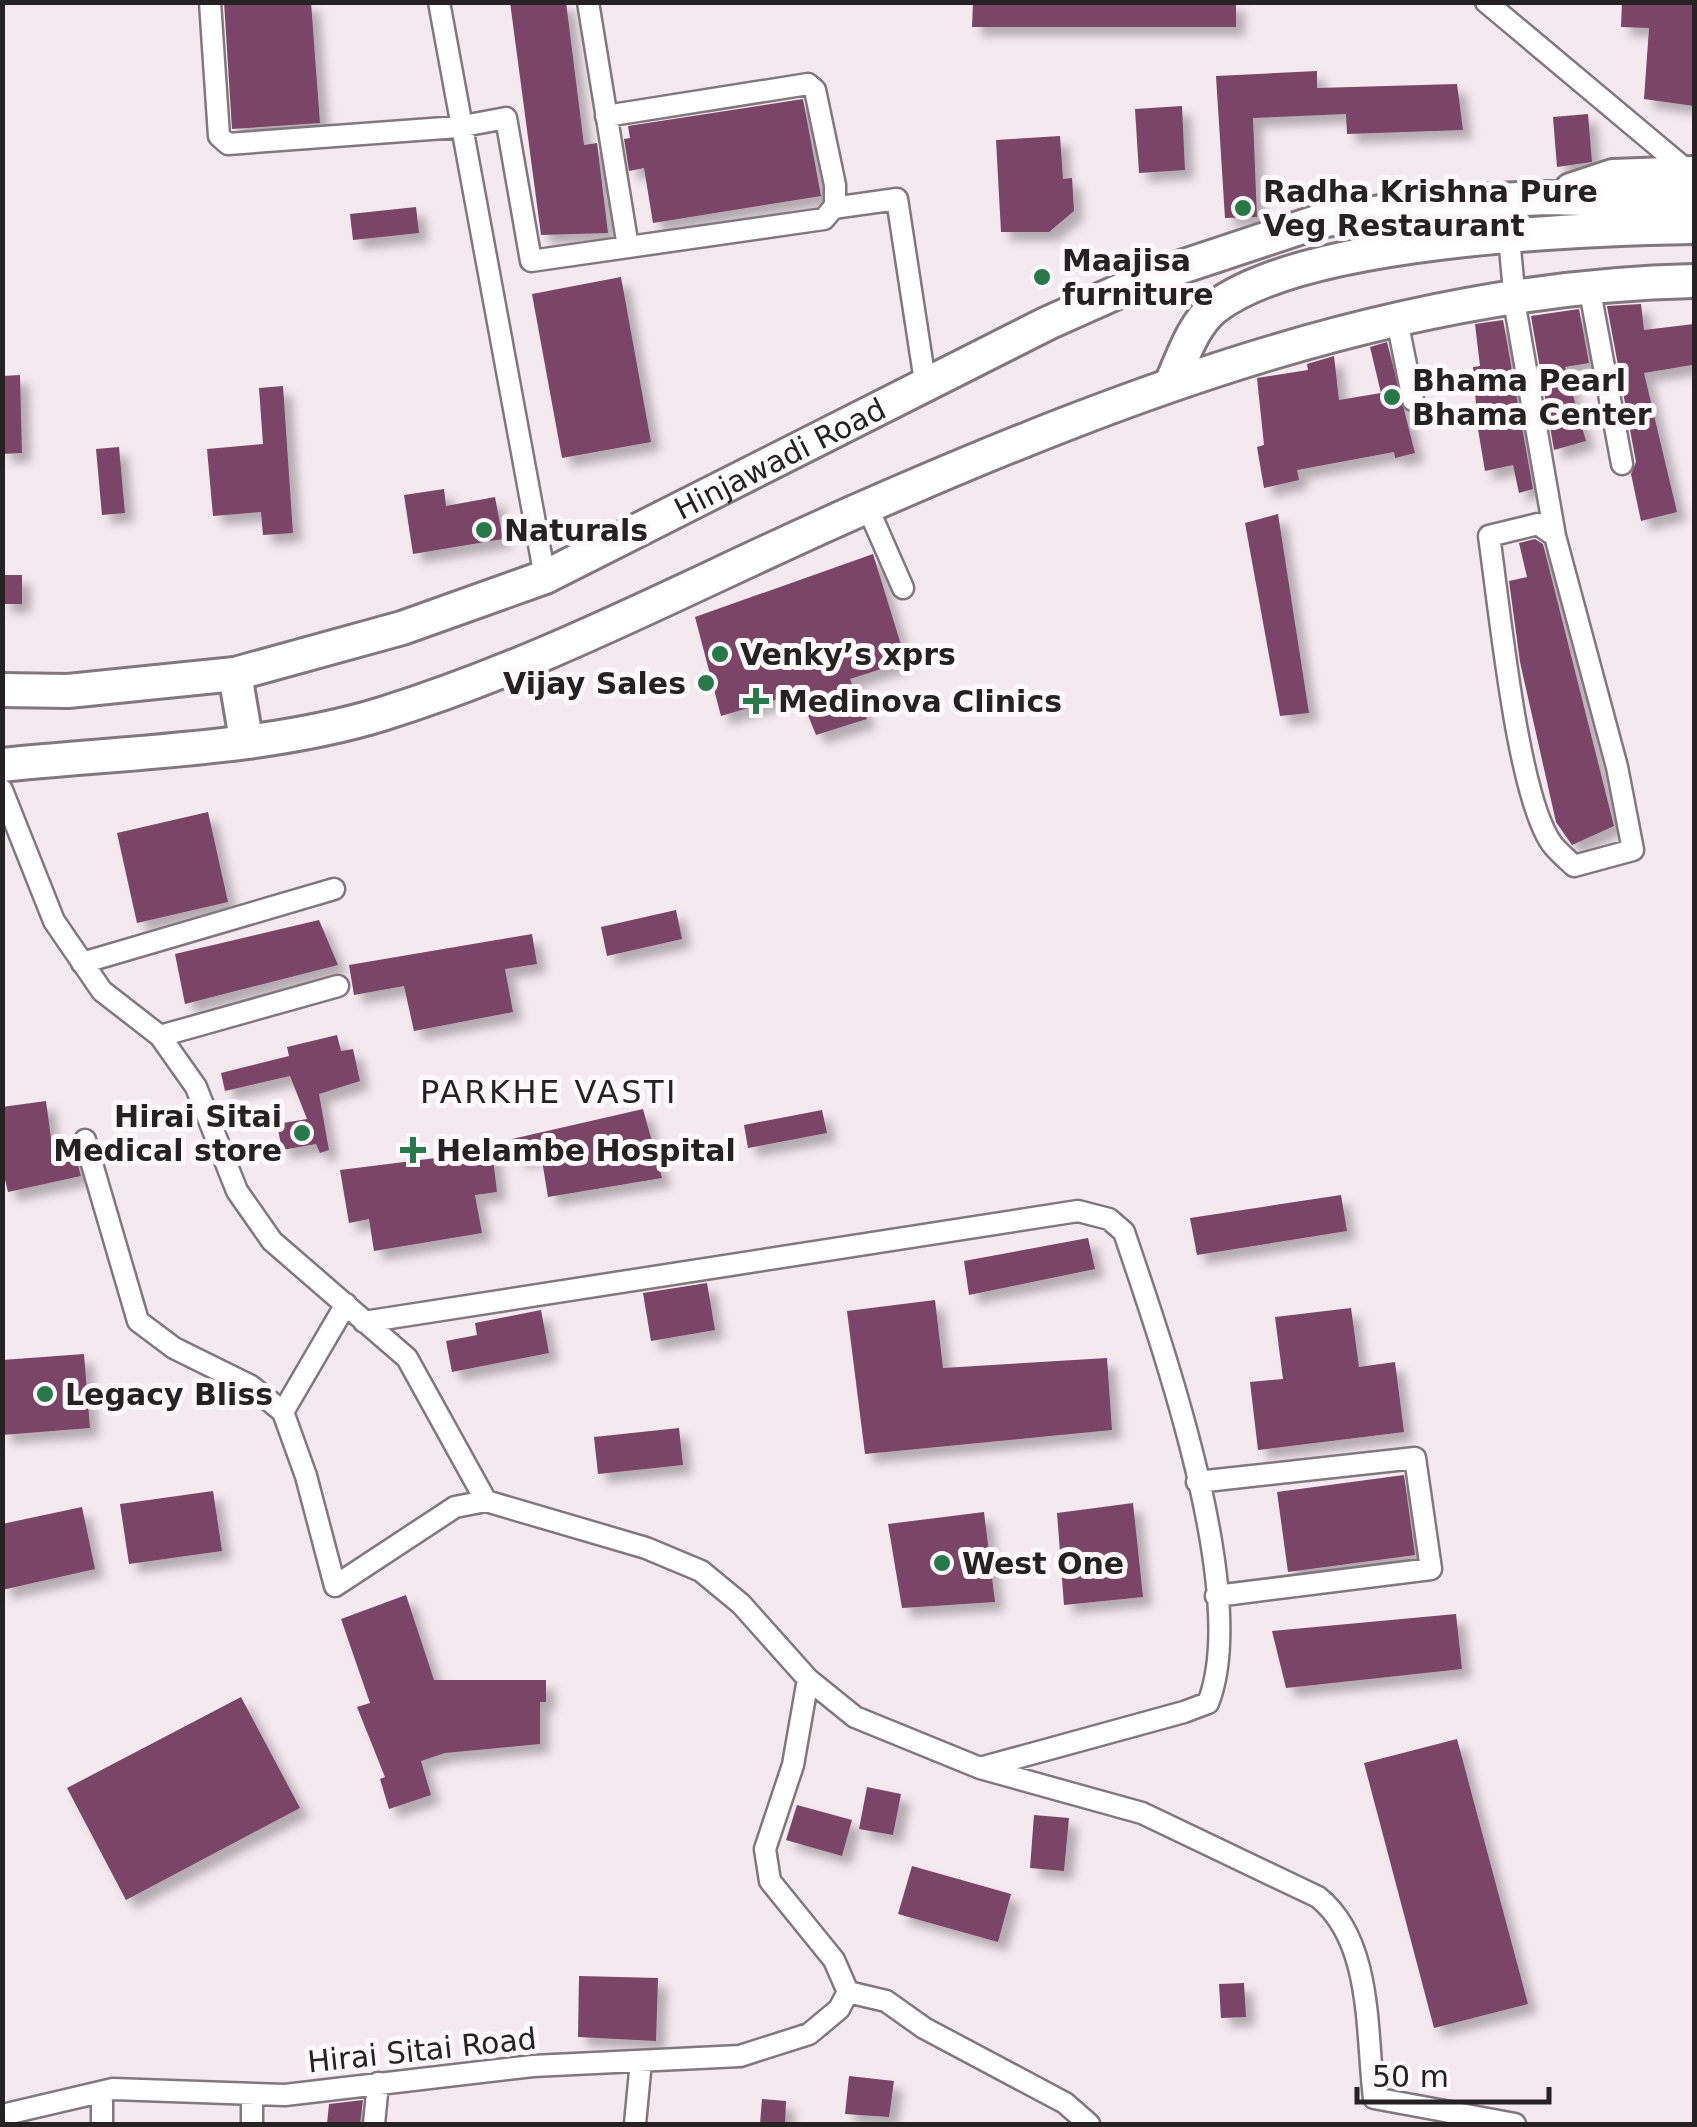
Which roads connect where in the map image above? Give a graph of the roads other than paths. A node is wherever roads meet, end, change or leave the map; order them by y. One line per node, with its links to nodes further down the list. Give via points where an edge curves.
1 (210, 2): 6 (street, via 220,136 228,144)
2 (438, 2): 6 (street)
3 (588, 2): 5 (street)
4 (1486, 2): 7 (street)
5 (606, 116): 8 (street, via 808,84 815,90 835,184); 10 (street)
6 (458, 127): 10 (street, via 506,118 531,261); 21 (street)
7 (1687, 200): 9 (main road); 16 (main road, Hinjawadi Road, via 1448,202 1320,221 1151,278)
8 (833, 208): 10 (street, via 824,219); 16 (street, via 897,200)
9 (1509, 238): 13 (street); 15 (main road, via 1324,264 1242,289 1210,312)
10 (628, 247)
11 (1694, 280): 12 (main road)
12 (1589, 286): 13 (main road); 18 (street)
13 (1515, 295): 14 (main road); 20 (street)
14 (1397, 320): 15 (main road); 17 (street)
15 (1172, 381): 19 (main road)
16 (926, 388): 21 (main road, Hinjawadi Road)
17 (1413, 400)
18 (1622, 464)
19 (867, 506): 22 (street); 25 (main road, via 483,678 345,724)
20 (1555, 536): 20 (street, via 1538,524 1488,536 1537,812 1552,843 1574,866 1632,850 1617,767)
21 (546, 577): 23 (main road, Hinjawadi Road, via 402,628)
22 (903, 588)
23 (235, 674): 24 (main road, Hinjawadi Road, via 68,691); 25 (main road)
24 (2, 690)
25 (246, 739): 26 (main road)
26 (2, 764)
27 (2, 790): 29 (street, via 54,921)
28 (334, 890): 29 (street)
29 (82, 963): 31 (street, via 102,991)
30 (338, 986): 31 (street)
31 (160, 1036): 33 (street, via 196,1087 237,1192 272,1241)
32 (85, 1140): 35 (street, via 138,1321)
33 (346, 1304): 34 (street); 35 (street)
34 (364, 1322): 36 (street, via 1078,1211 1109,1219 1124,1232 1184,1413); 37 (street, via 407,1358)
35 (283, 1412): 37 (street, via 335,1586 455,1508)
36 (1198, 1482): 38 (street); 38 (street, via 1415,1458 1431,1568)
37 (486, 1501): 39 (street, via 701,1571 741,1604)
38 (1216, 1596): 40 (street, via 1217,1682 1208,1703)
39 (808, 1679): 40 (street, via 855,1718); 41 (street, via 793,1765 766,1849 770,1881 834,1960)
40 (980, 1768): 53 (street, via 1142,1813 1318,1897 1337,1912 1356,1954 1374,2098)
41 (844, 2001): 42 (street, Hirai Sitai Road, via 809,2034 740,2056); 52 (street, via 886,2001)
42 (641, 2061): 43 (street, Hirai Sitai Road); 51 (street)
43 (378, 2084): 45 (street, Hirai Sitai Road); 50 (street)
44 (102, 2092): 45 (street, Hirai Sitai Road); 47 (street, Hirai Sitai Road); 48 (street)
45 (252, 2096): 49 (street)
46 (2, 2115): 47 (street, Hirai Sitai Road)
47 (55, 2115)
48 (102, 2124)
49 (252, 2124)
50 (374, 2124)
51 (635, 2124)
52 (1090, 2124)
53 (1515, 2124)

